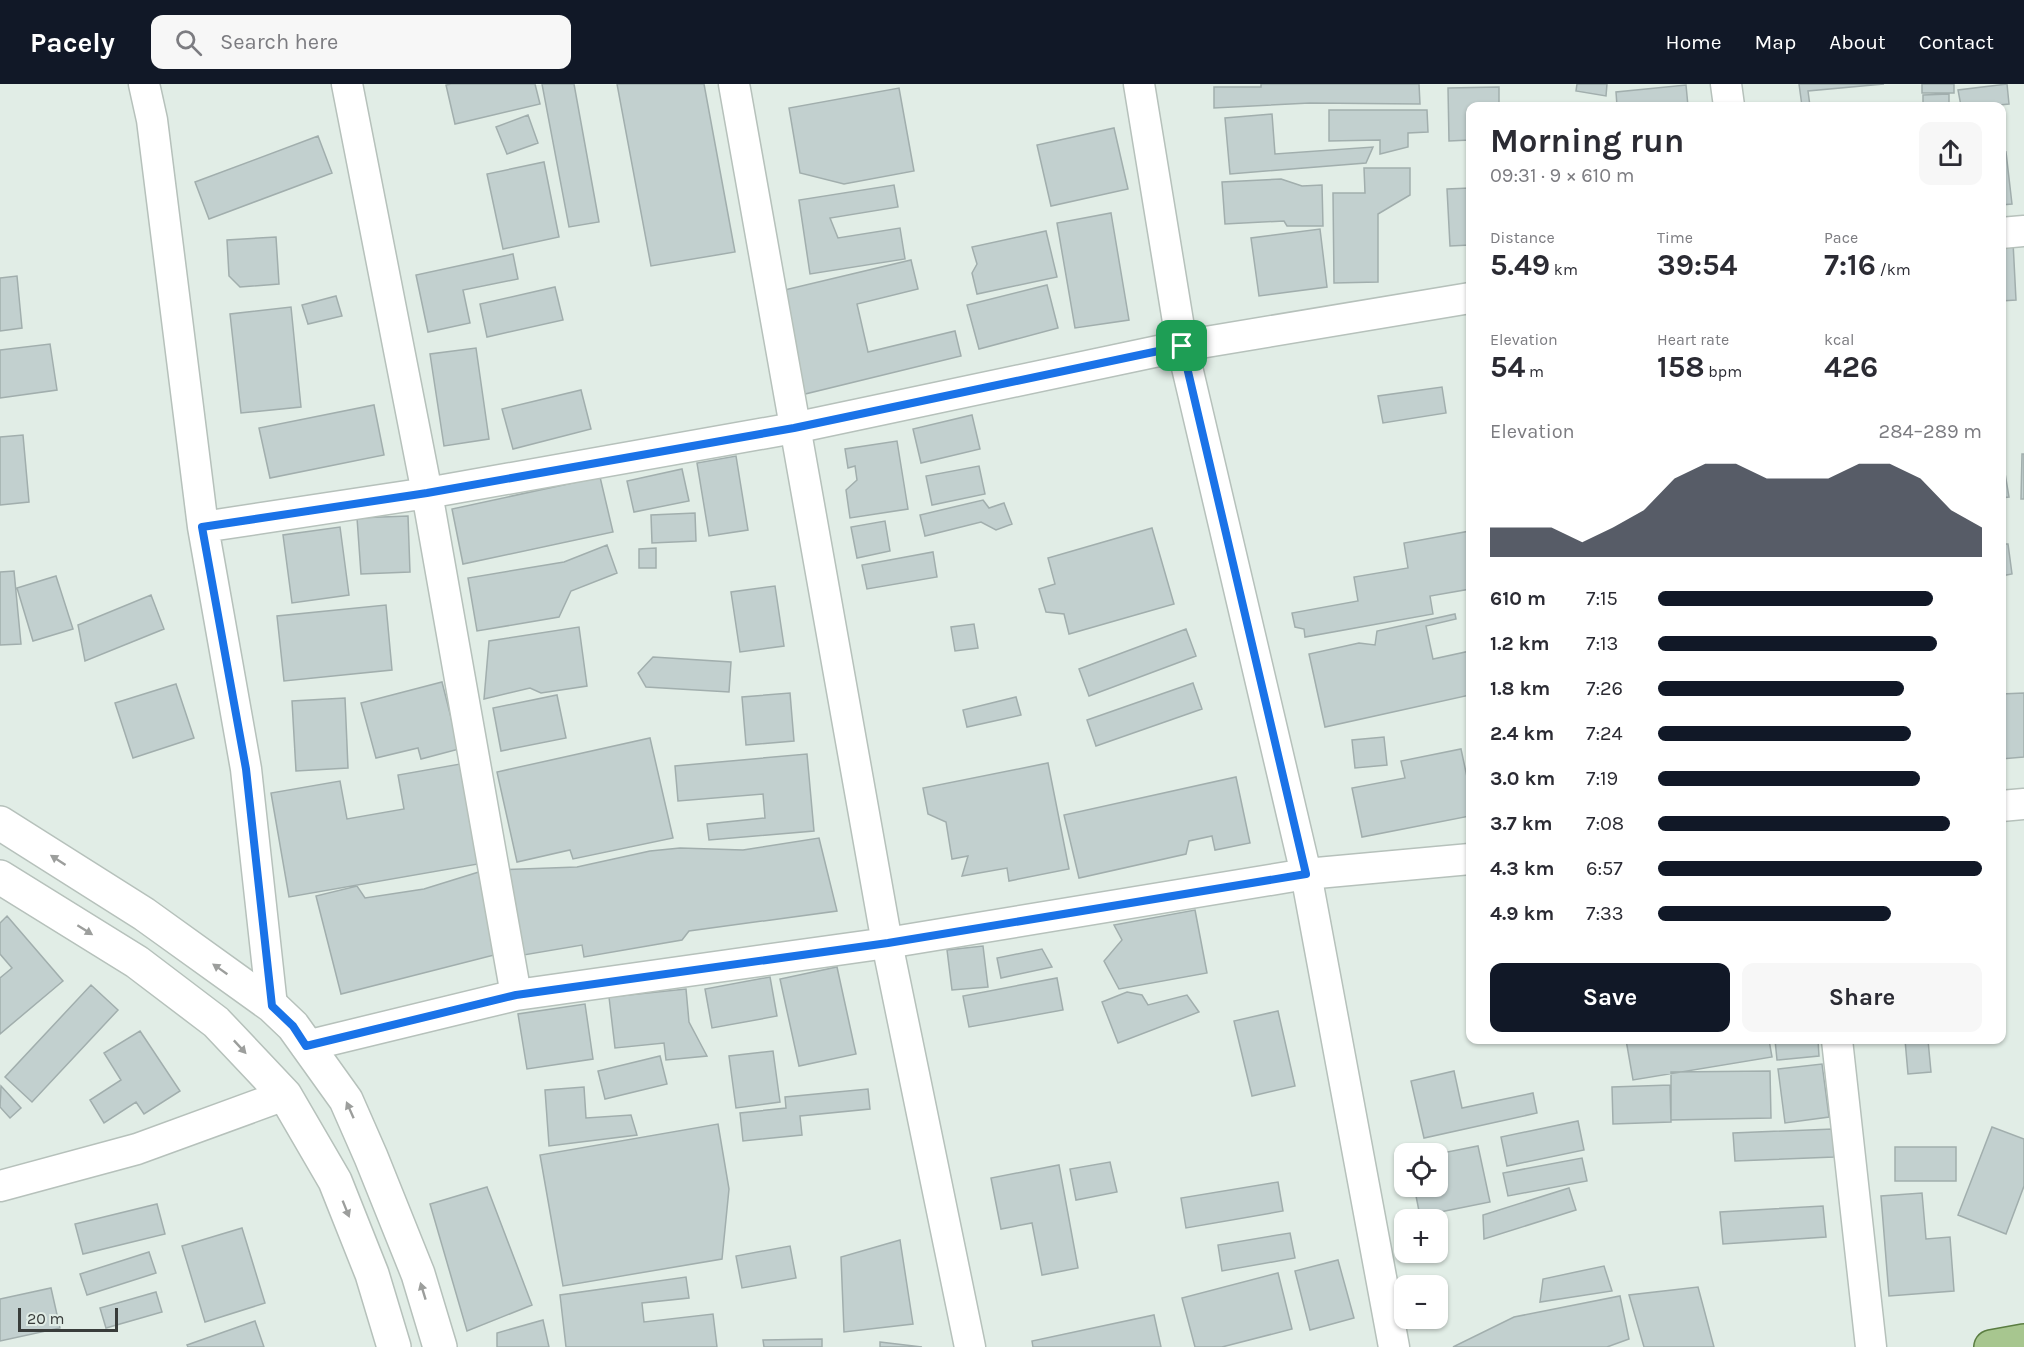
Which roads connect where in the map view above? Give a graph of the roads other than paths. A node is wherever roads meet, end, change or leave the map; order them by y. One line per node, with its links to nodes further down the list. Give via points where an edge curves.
1 (144, 84): 13 (street)
2 (347, 84): 12 (street)
3 (734, 84): 11 (street)
4 (1139, 84): 10 (street)
5 (1726, 84): 6 (street)
6 (1728, 102)
7 (2024, 231): 8 (street)
8 (2006, 233)
9 (1466, 299): 10 (street)
10 (1182, 346): 11 (street); 18 (street)
11 (794, 428): 12 (street); 20 (street)
12 (427, 493): 13 (street); 21 (street)
13 (202, 527): 22 (street, via 246,769)
14 (2024, 804): 15 (street)
15 (2006, 806)
16 (0, 823): 22 (street, one-way to 16, via 144,914)
17 (1466, 858): 18 (street)
18 (1306, 874): 20 (street); 31 (street)
19 (0, 877): 25 (street, one-way to 25, via 146,968 216,1022)
20 (888, 943): 21 (street); 30 (street)
21 (516, 995): 24 (street)
22 (272, 1006): 24 (street, via 293,1026)
23 (1837, 1044): 32 (street)
24 (306, 1046): 29 (street, one-way to 24, via 418,1274 371,1157 346,1101)
25 (285, 1095): 26 (street, via 137,1149); 28 (street, one-way to 28, via 335,1181 372,1274)
26 (0, 1185)
27 (2024, 1341): 33 (main road)
28 (394, 1347)
29 (440, 1347)
30 (970, 1347)
31 (1394, 1347)
32 (1871, 1347)
33 (1991, 1347)

